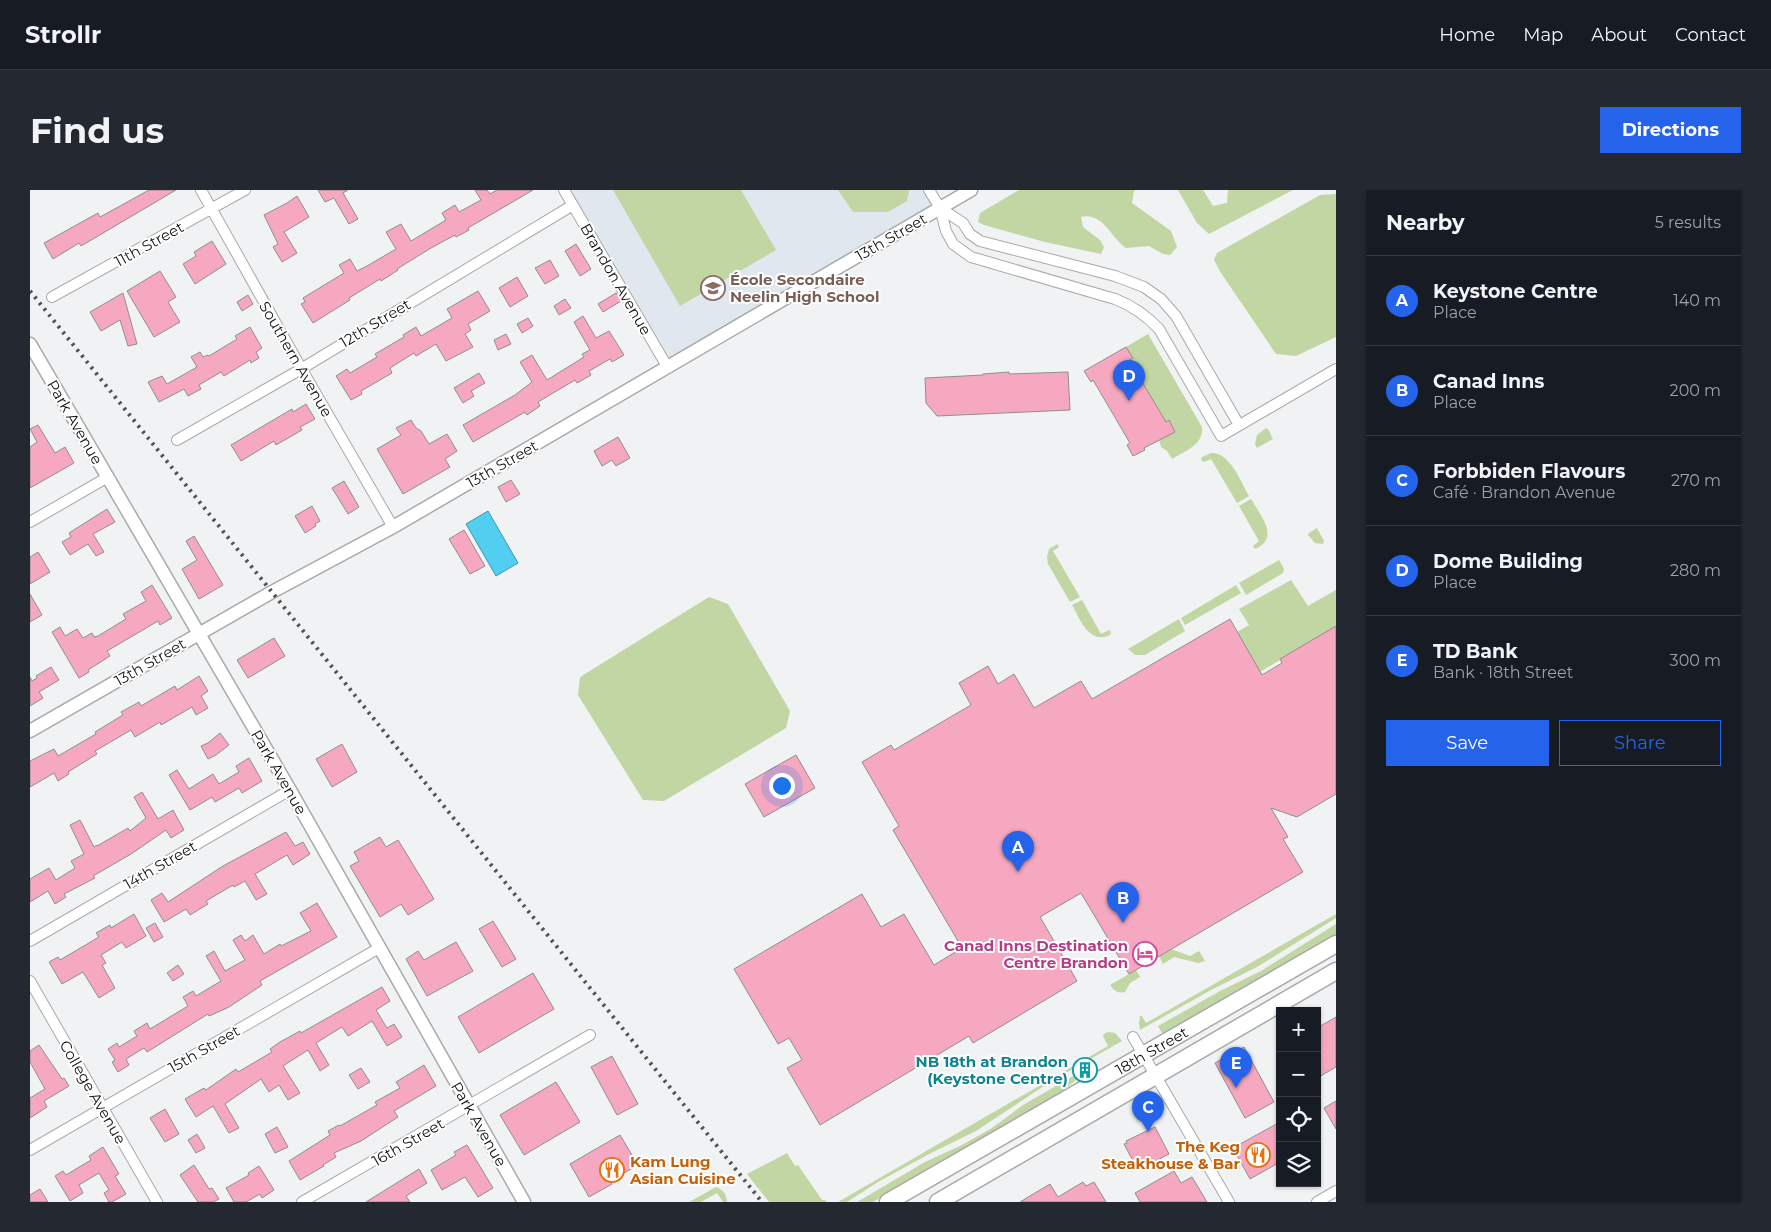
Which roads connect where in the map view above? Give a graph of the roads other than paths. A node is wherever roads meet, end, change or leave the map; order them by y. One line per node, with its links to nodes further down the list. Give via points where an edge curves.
1 (201, 190): 8 (street, Southern Avenue)
2 (245, 190): 8 (street, 11th Street)
3 (564, 190): 6 (street, Brandon Avenue)
4 (930, 190): 7 (street)
5 (971, 190): 7 (street, 13th Street)
6 (573, 205): 11 (street, 12th Street); 12 (street, Brandon Avenue)
7 (940, 208): 12 (street, 13th Street); 14 (street, via 963,223 980,241 1115,276 1156,295 1176,316); 14 (street, via 953,244 971,257 1132,306 1159,329 1221,436)
8 (212, 209): 9 (street, 11th Street); 11 (street, Southern Avenue)
9 (52, 297)
10 (30, 344): 16 (street, Park Avenue)
11 (301, 368): 15 (street, 12th Street); 18 (street, Southern Avenue)
12 (668, 368): 18 (street, 13th Street)
13 (1336, 369): 14 (street)
14 (1239, 425)
15 (177, 440)
16 (108, 477): 17 (street); 19 (street, Park Avenue)
17 (30, 522)
18 (394, 526): 19 (street, 13th Street)
19 (198, 634): 20 (street, 13th Street); 21 (street, Park Avenue)
20 (30, 731)
21 (290, 790): 22 (street, 14th Street); 24 (street, Park Avenue)
22 (30, 941)
23 (1336, 944): 29 (main road, 18th Street)
24 (379, 948): 31 (street, Park Avenue); 32 (street, 15th Street)
25 (1336, 971): 30 (main road, 18th Street)
26 (30, 981): 32 (street, College Avenue)
27 (590, 1035): 31 (street, 16th Street)
28 (1133, 1037): 29 (street)
29 (1144, 1055): 30 (street); 38 (main road, 18th Street)
30 (1156, 1075): 39 (main road, 18th Street); 40 (street)
31 (470, 1106): 36 (street, 16th Street); 37 (street, Park Avenue)
32 (103, 1108): 33 (street, 15th Street); 35 (street, College Avenue)
33 (30, 1150)
34 (1336, 1192): 41 (street)
35 (157, 1202)
36 (302, 1202)
37 (524, 1202)
38 (888, 1202)
39 (938, 1202)
40 (1229, 1202)
41 (1317, 1202)

